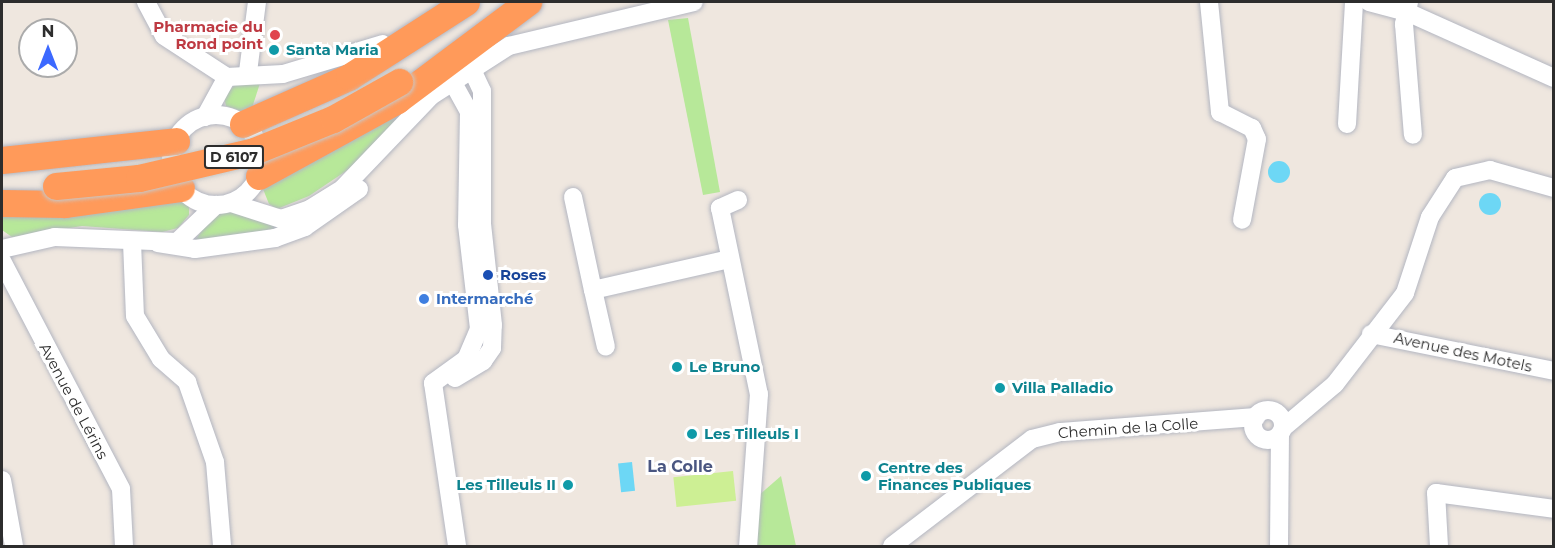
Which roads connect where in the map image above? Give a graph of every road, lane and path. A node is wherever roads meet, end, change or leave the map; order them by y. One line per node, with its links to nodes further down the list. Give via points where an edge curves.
1 (146, 2): 16 (street, via 164,36)
2 (257, 2): 14 (street)
3 (445, 2): 14 (street, via 382,45 344,59 283,74)
4 (466, 2): 19 (highway, via 349,77)
5 (485, 2): 15 (highway, D 6107)
6 (510, 2): 15 (highway, D 6107)
7 (528, 2): 27 (highway, via 397,100)
8 (694, 2): 13 (street, via 513,44)
9 (1209, 2): 35 (street, via 1220,112 1252,128 1257,140)
10 (1354, 2): 20 (street)
11 (1369, 2): 12 (street)
12 (1408, 7): 17 (street); 21 (street)
13 (471, 67): 18 (street); 36 (street, via 482,91)
14 (248, 72): 16 (street)
15 (395, 76): 26 (highway, D 6107, via 249,138)
16 (227, 77): 19 (street, via 213,95)
17 (1554, 78)
18 (452, 81): 23 (street, via 430,96); 36 (street, via 469,112)
19 (223, 119): 22 (street); 27 (street, via 260,147)
20 (1347, 124)
21 (1413, 135)
22 (176, 141): 24 (highway); 31 (street, via 172,165)
23 (388, 145): 34 (street, via 343,188 310,208 281,219); 38 (street, via 369,179 305,227 241,246 195,249)
24 (2, 160)
25 (2, 174): 26 (highway, D 6107)
26 (56, 179): 29 (highway, D 6107)
27 (254, 184): 31 (street); 34 (street)
28 (1554, 188): 43 (street, via 1490,170 1455,178 1430,217 1411,280)
29 (2, 189)
30 (573, 197): 42 (street)
31 (206, 199): 33 (highway); 34 (street); 38 (street, via 199,222 189,235)
32 (738, 200): 40 (street, via 720,208)
33 (2, 203)
34 (255, 212)
35 (1242, 220)
36 (475, 224): 52 (street, via 479,329 466,359 433,382)
37 (132, 242): 38 (street); 39 (street, via 55,237); 51 (street, via 135,316 161,359 187,382 215,462)
38 (158, 243)
39 (2, 249)
40 (730, 259): 42 (street); 53 (street, via 759,394)
41 (2, 261): 50 (street, Avenue de Lérins, via 121,489)
42 (593, 290): 44 (street)
43 (1371, 334): 45 (street, Avenue des Motels); 46 (street, via 1335,384)
44 (606, 347)
45 (1554, 371)
46 (1262, 425): 54 (street, Chemin de la Colle, via 1060,432 1032,439); 55 (street, via 1283,463)
47 (2, 480): 49 (street)
48 (1554, 509): 56 (street, via 1436,492)
49 (14, 546)
50 (124, 546)
51 (222, 546)
52 (457, 546)
53 (748, 546)
54 (892, 546)
55 (1279, 546)
56 (1439, 546)

